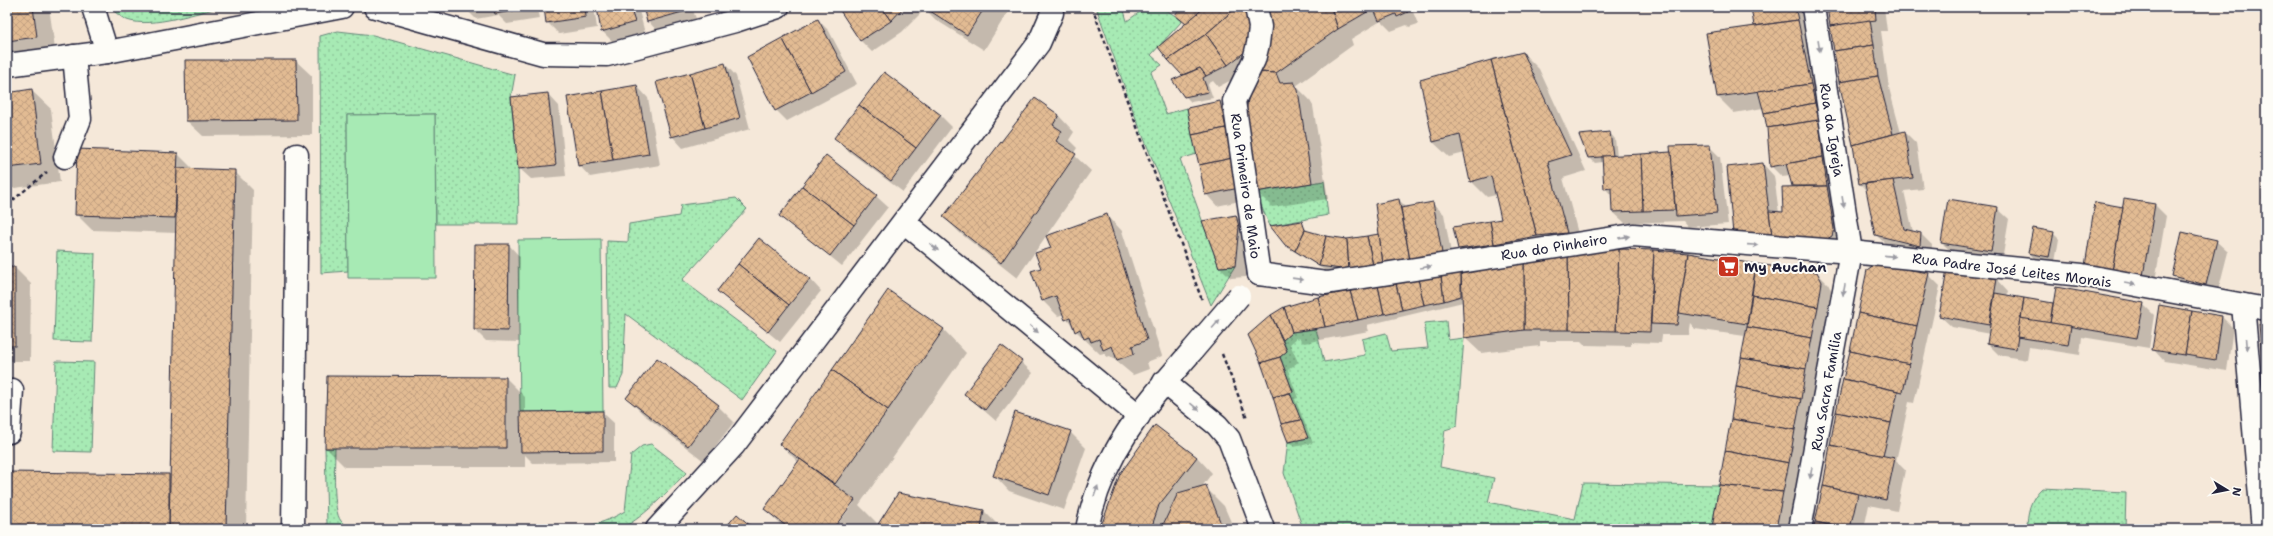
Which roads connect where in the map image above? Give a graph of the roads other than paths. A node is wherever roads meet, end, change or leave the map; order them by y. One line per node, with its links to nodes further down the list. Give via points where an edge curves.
1 (93, 7): 8 (street)
2 (342, 7): 8 (street)
3 (374, 7): 4 (street, via 543,54 607,55)
4 (778, 7)
5 (1052, 7): 13 (street, via 1052,13 1038,42)
6 (1256, 7): 15 (street, Rua Primeiro de Maio, via 1260,27 1258,44 1254,60 1234,101)
7 (1813, 7): 14 (street, Rua da Igreja, one-way to 14)
8 (107, 52): 9 (street)
9 (74, 56): 10 (street); 12 (street, via 80,119)
10 (7, 65)
11 (297, 155): 22 (street)
12 (66, 157)
13 (904, 222): 20 (street, one-way to 20); 23 (street, via 734,445)
14 (1851, 252): 15 (street, Rua do Pinheiro, one-way to 14, via 1326,283 1633,235); 16 (street, Rua Padre José Leites Morais, one-way to 16, via 2082,275); 26 (street, Rua Sacra Família, one-way to 26)
15 (1259, 274): 18 (street, one-way to 15, bridge)
16 (2243, 305): 17 (street, Rua Padre José Leites Morais); 27 (street, one-way to 27)
17 (2266, 309)
18 (1164, 382): 20 (street); 25 (street, one-way to 25, via 1217,425 1229,439)
19 (12, 390): 21 (street)
20 (1139, 416): 24 (street, one-way to 20, via 1095,494 1114,451)
21 (7, 432)
22 (293, 529)
23 (656, 529)
24 (1087, 529)
25 (1263, 529)
26 (1800, 529)
27 (2263, 529)

